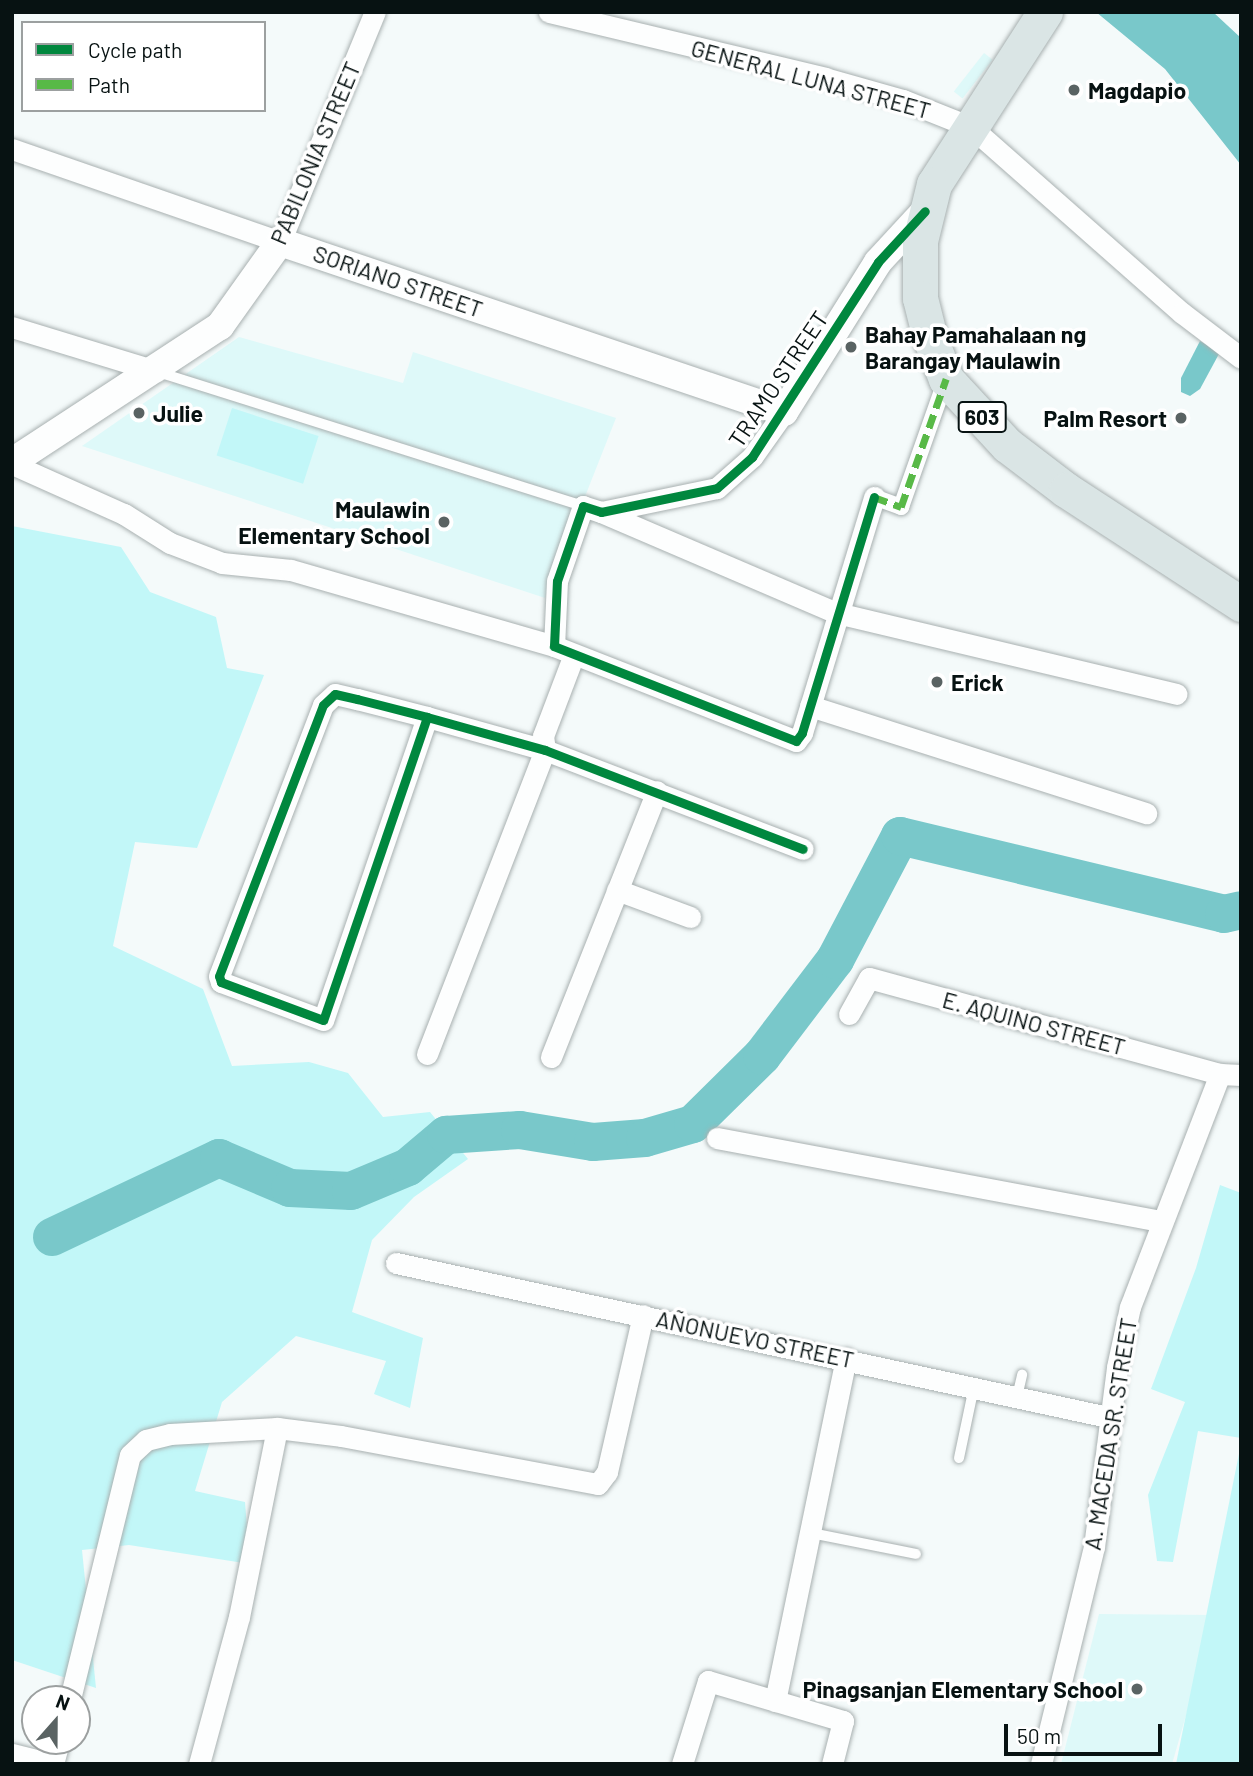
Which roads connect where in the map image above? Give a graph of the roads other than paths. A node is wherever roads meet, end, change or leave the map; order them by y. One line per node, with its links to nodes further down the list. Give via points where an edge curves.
1 (375, 12): 8 (street, PABILONIA STREET)
2 (1045, 12): 5 (main road, 603)
3 (553, 13): 4 (street, GENERAL LUNA STREET)
4 (619, 20): 5 (street, GENERAL LUNA STREET, via 903,100)
5 (971, 128): 7 (main road, 603, via 934,184); 10 (street, GENERAL LUNA STREET, via 1182,313)
6 (12, 149): 8 (street, SORIANO STREET)
7 (926, 211): 12 (main road, 603, via 920,241 920,298); 13 (street, TRAMO STREET, via 878,262)
8 (280, 242): 11 (street, PABILONIA STREET, via 220,326); 13 (street, SORIANO STREET)
9 (12, 327): 11 (street)
10 (1241, 358)
11 (156, 371): 14 (street, PABILONIA STREET); 16 (lane)
12 (946, 379): 15 (street, via 901,507); 17 (main road, 603, via 1007,445 1066,490)
13 (784, 412): 16 (street, TRAMO STREET, via 752,457 717,488)
14 (12, 463): 19 (street, via 124,514 170,543 222,562 290,570)
15 (874, 498): 18 (street)
16 (592, 509): 18 (street); 19 (street, via 557,581)
17 (1241, 604)
18 (837, 613): 21 (street); 22 (street)
19 (554, 646): 20 (street)
20 (573, 657): 22 (street, via 791,741 800,738); 24 (street, via 543,736)
21 (1177, 694)
22 (810, 706): 26 (street)
23 (428, 718): 23 (street, via 335,694 328,699 219,976 221,982 323,1020); 24 (street)
24 (545, 750): 25 (street); 31 (street)
25 (657, 791): 27 (street); 28 (street)
26 (1146, 813)
27 (803, 849)
28 (617, 890): 29 (street); 32 (street)
29 (690, 917)
30 (849, 1014): 33 (street, E. AQUINO STREET, via 869,978)
31 (427, 1054)
32 (551, 1057)
33 (1231, 1074): 35 (street, A. MACEDA SR. STREET)
34 (717, 1138): 35 (street)
35 (1161, 1221): 42 (street, A. MACEDA SR. STREET, via 1130,1307)
36 (396, 1263): 37 (street, AÑONUEVO STREET)
37 (643, 1315): 38 (street, AÑONUEVO STREET); 43 (street, via 607,1472 598,1484)
38 (846, 1358): 40 (street, AÑONUEVO STREET); 45 (street)
39 (1022, 1376): 41 (lane)
40 (974, 1387): 41 (street, AÑONUEVO STREET); 44 (lane)
41 (1017, 1397): 42 (street, AÑONUEVO STREET)
42 (1112, 1418): 54 (street, A. MACEDA SR. STREET, via 1094,1547)
43 (277, 1428): 47 (street, via 170,1434 146,1440 130,1455); 51 (street, via 239,1617)
44 (959, 1458)
45 (811, 1533): 46 (lane); 48 (street)
46 (916, 1553)
47 (73, 1685)
48 (775, 1701): 52 (street, via 708,1681); 53 (street, via 843,1721)
49 (12, 1754): 50 (street)
50 (52, 1764)
51 (199, 1764)
52 (682, 1764)
53 (832, 1764)
54 (1041, 1764)

